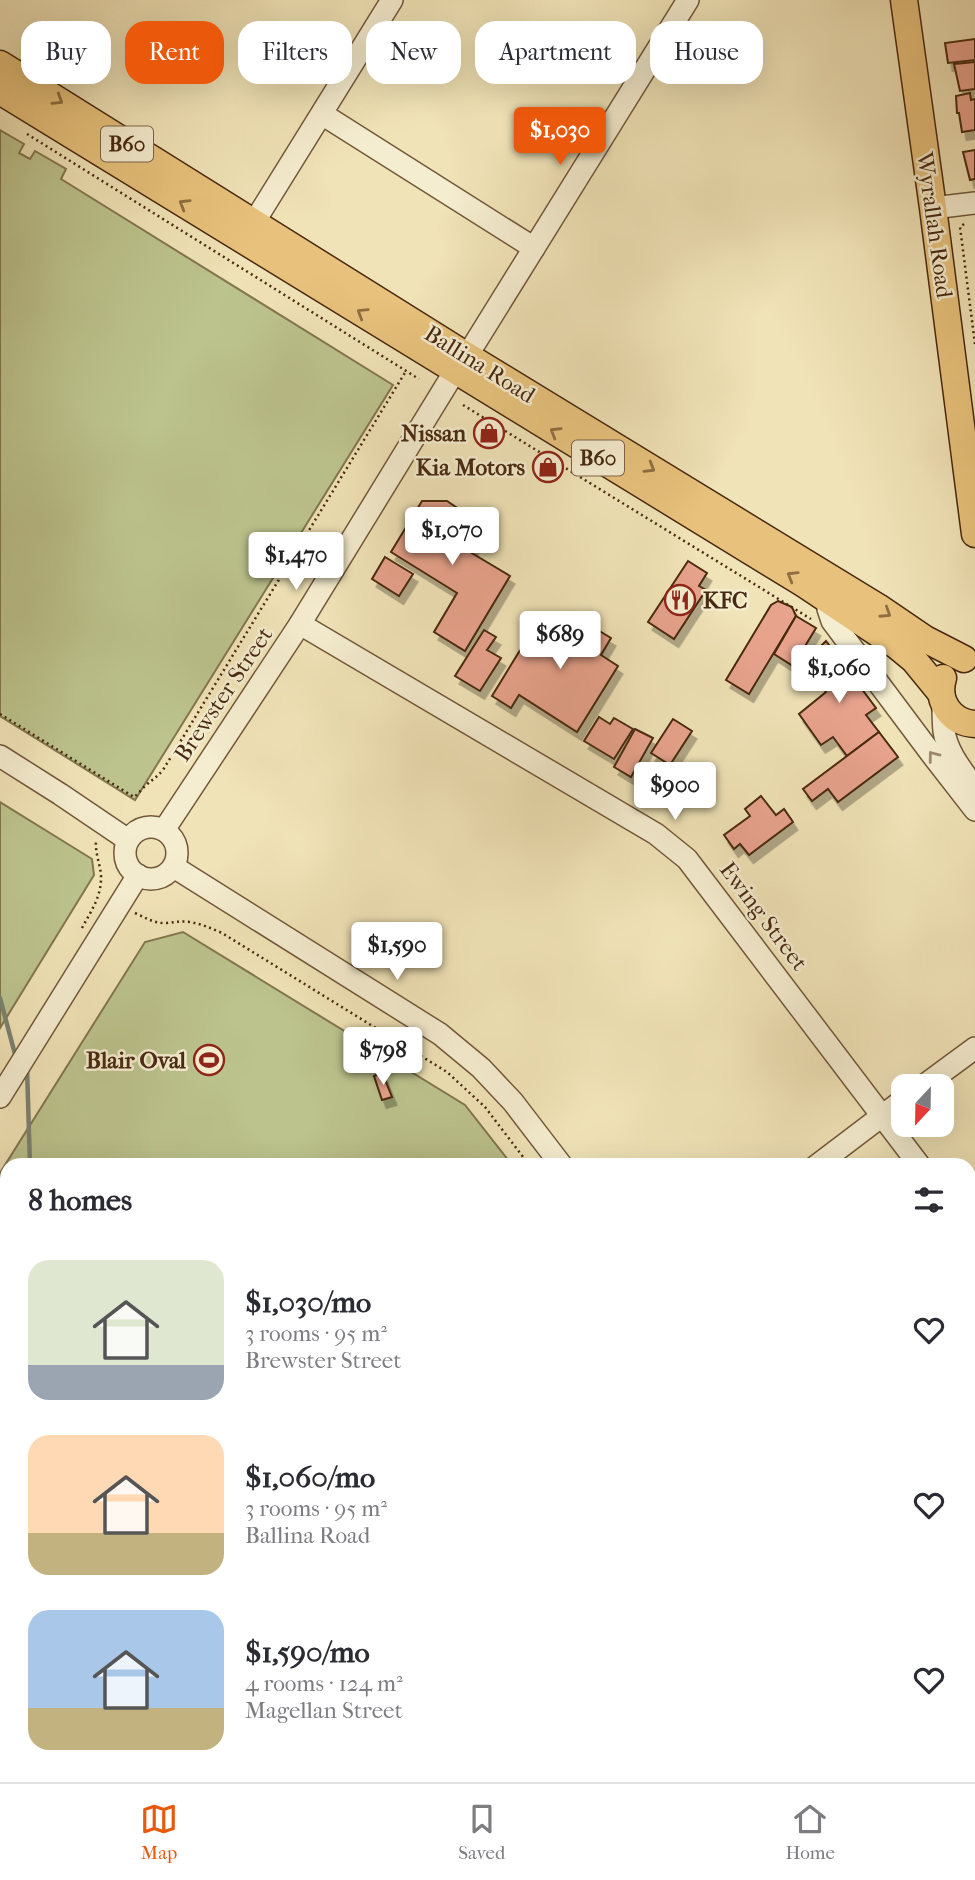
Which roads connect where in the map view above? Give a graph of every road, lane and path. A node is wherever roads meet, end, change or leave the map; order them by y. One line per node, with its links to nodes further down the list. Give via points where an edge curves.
1 (392, 0): 6 (street)
2 (688, 0): 11 (street, Brewster Street)
3 (904, 0): 8 (main road, Wyrallah Road)
4 (0, 64): 10 (main road, Ballina Road / B60, one-way to 10)
5 (0, 92): 13 (main road, Ballina Road / B60, one-way to 5)
6 (322, 114): 10 (street); 11 (street)
7 (24, 132): 14 (path)
8 (933, 208): 9 (street); 17 (main road, Wyrallah Road)
9 (972, 213): 12 (path, via 960,228)
10 (253, 224): 13 (main road, Ballina Road / B60)
11 (534, 248): 13 (street, Brewster Street)
12 (975, 344)
13 (461, 364): 18 (main road, Ballina Road / B60, one-way to 13); 20 (street, Brewster Street); 21 (main road, Ballina Road / B60, one-way to 21, via 878,607 925,639)
14 (406, 371): 15 (path); 23 (path, via 163,770 137,796)
15 (419, 379)
16 (463, 405): 19 (path)
17 (975, 534)
18 (829, 600): 22 (main road, Ballina Road / B60, via 914,660); 27 (street, one-way to 18, via 832,621)
19 (812, 620)
20 (300, 624): 28 (street, Brewster Street); 39 (street, Ewing Street, via 674,847)
21 (970, 653): 22 (main road, B60, via 945,675)
22 (942, 697): 24 (main road, B60, via 951,715); 26 (street, via 944,734)
23 (0, 714)
24 (975, 724)
25 (0, 756): 30 (street)
26 (975, 788)
27 (975, 810)
28 (164, 830): 30 (street, via 147,827); 31 (street, via 177,846)
29 (97, 839): 34 (path, via 99,893)
30 (128, 840): 32 (street, via 127,862)
31 (174, 867): 32 (street, via 157,878); 41 (street, via 440,1034 513,1102)
32 (138, 875): 37 (street)
33 (135, 913): 40 (path, via 151,922 188,922 222,933 447,1072 485,1107)
34 (78, 935)
35 (975, 1048): 36 (street)
36 (940, 1074)
37 (5, 1089)
38 (891, 1109): 39 (street)
39 (883, 1115): 42 (street); 43 (street, Ewing Street)
40 (524, 1158)
41 (556, 1158)
42 (827, 1158)
43 (914, 1158)

